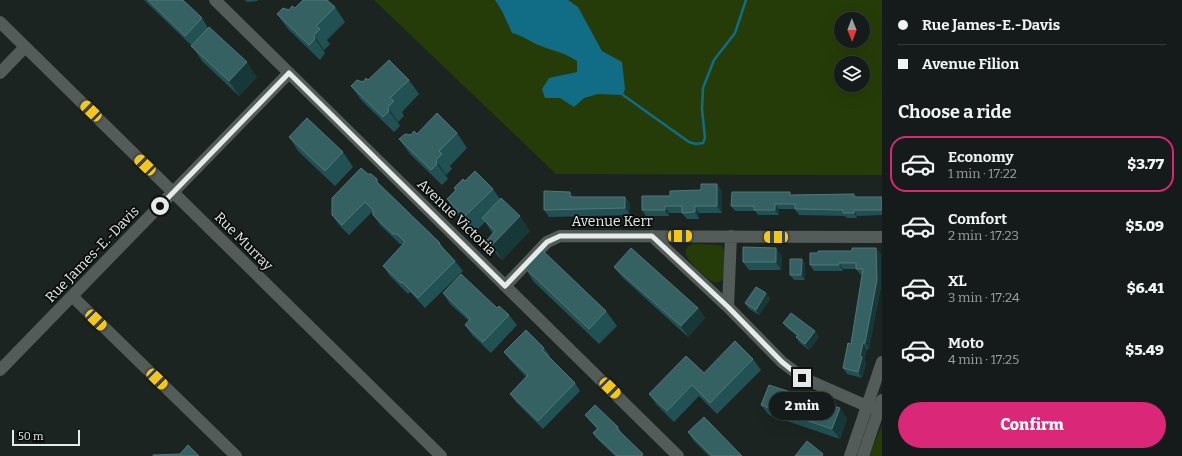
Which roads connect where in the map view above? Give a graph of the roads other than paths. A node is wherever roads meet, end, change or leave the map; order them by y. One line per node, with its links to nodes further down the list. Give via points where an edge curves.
1 (215, 0): 5 (street, Avenue Victoria)
2 (0, 22): 3 (street, Rue Murray)
3 (25, 47): 4 (street); 6 (street, Rue Murray)
4 (0, 73)
5 (289, 73): 6 (street, Rue James-E.-Davis); 10 (street, Avenue Victoria)
6 (173, 192): 11 (street, Rue James-E.-Davis); 17 (street, Rue Murray)
7 (652, 236): 8 (street, Avenue Kerr); 10 (street, Avenue Kerr, via 560,236 547,242); 12 (street)
8 (731, 236): 9 (street, Avenue Kerr); 12 (street)
9 (882, 238)
10 (505, 286): 18 (street, Avenue Victoria)
11 (72, 296): 14 (street, Rue James-E.-Davis); 16 (street)
12 (728, 307): 15 (street, via 782,362 802,378)
13 (882, 362): 15 (street)
14 (0, 370)
15 (878, 406): 19 (street); 20 (street)
16 (236, 456)
17 (441, 456)
18 (678, 456)
19 (850, 456)
20 (863, 456)

